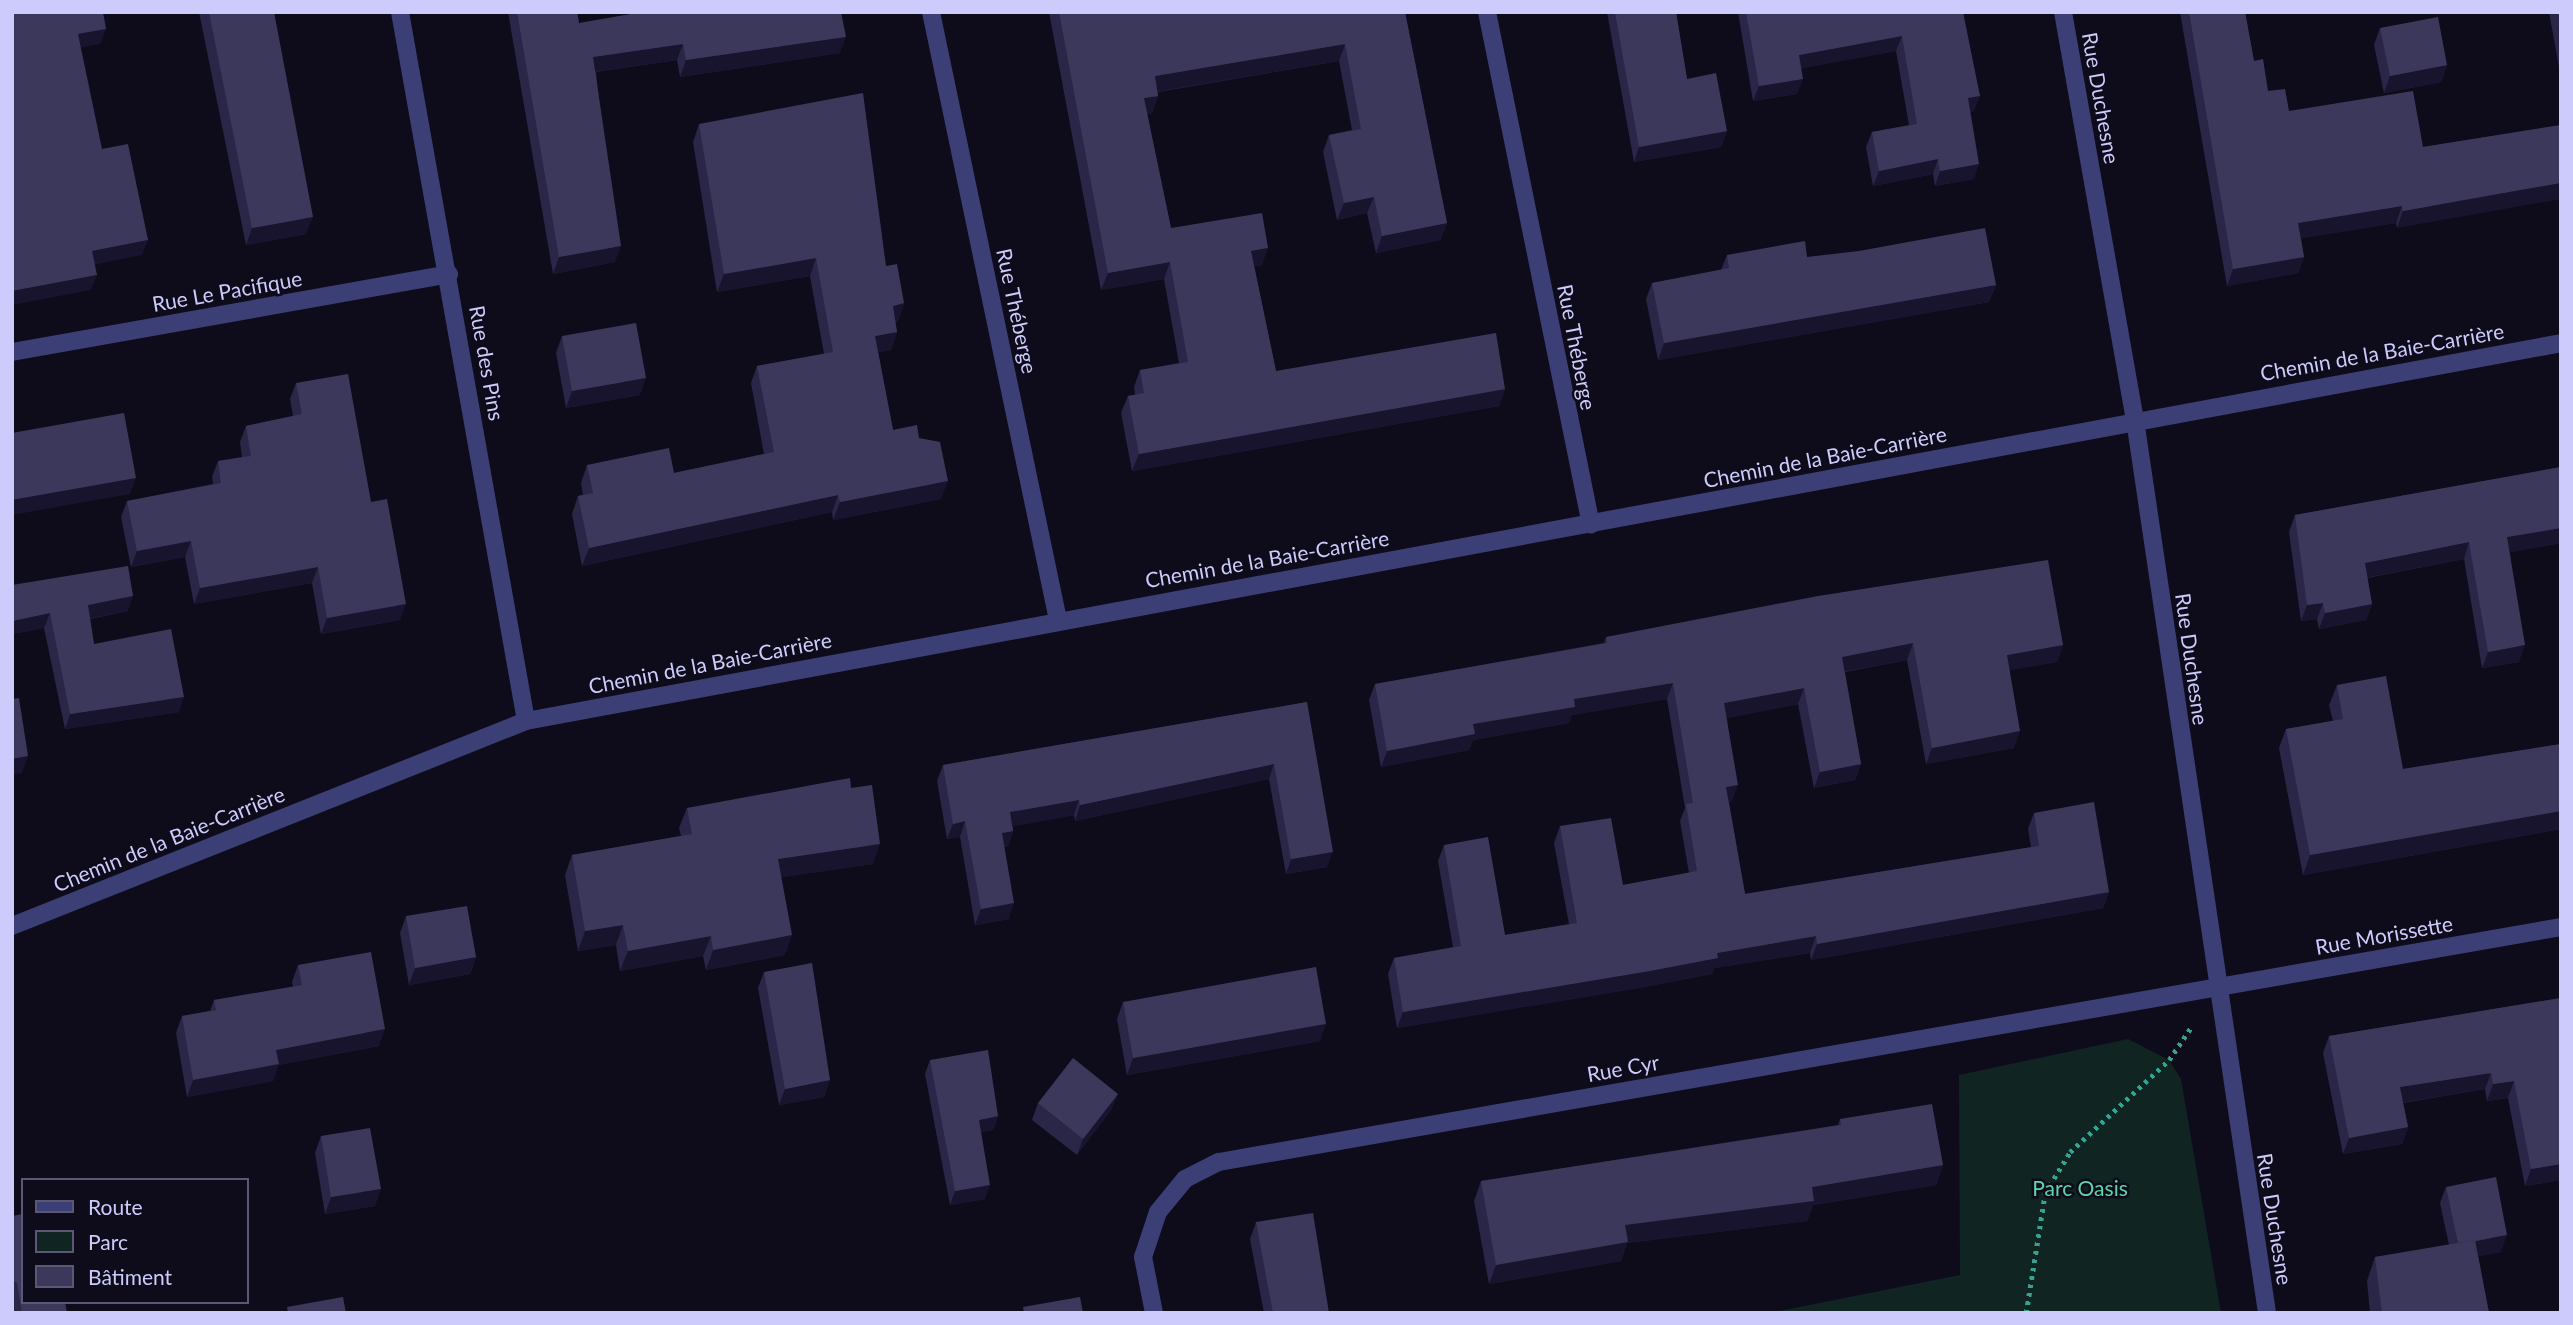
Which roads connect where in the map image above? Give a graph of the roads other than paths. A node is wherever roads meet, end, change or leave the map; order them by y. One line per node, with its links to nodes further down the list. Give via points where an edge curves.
1 (400, 12): 5 (street, Rue des Pins)
2 (931, 12): 10 (street, Rue Théberge)
3 (1487, 12): 9 (street, Rue Théberge)
4 (2063, 12): 8 (street, Rue Duchesne)
5 (449, 274): 7 (street, Rue Le Pacifique); 11 (street, Rue des Pins)
6 (2561, 343): 8 (street, Chemin de la Baie-Carrière)
7 (12, 352)
8 (2135, 420): 9 (street, Chemin de la Baie-Carrière); 14 (street, Rue Duchesne)
9 (1591, 525): 10 (street, Chemin de la Baie-Carrière)
10 (1058, 620): 11 (street, Chemin de la Baie-Carrière)
11 (526, 721): 12 (street, Chemin de la Baie-Carrière)
12 (12, 926)
13 (2561, 927): 14 (street, Rue Morissette)
14 (2216, 988): 15 (street, Rue Cyr, via 1219,1162 1185,1179 1157,1212 1143,1258); 16 (street, Rue Duchesne)
15 (1154, 1313)
16 (2267, 1313)

